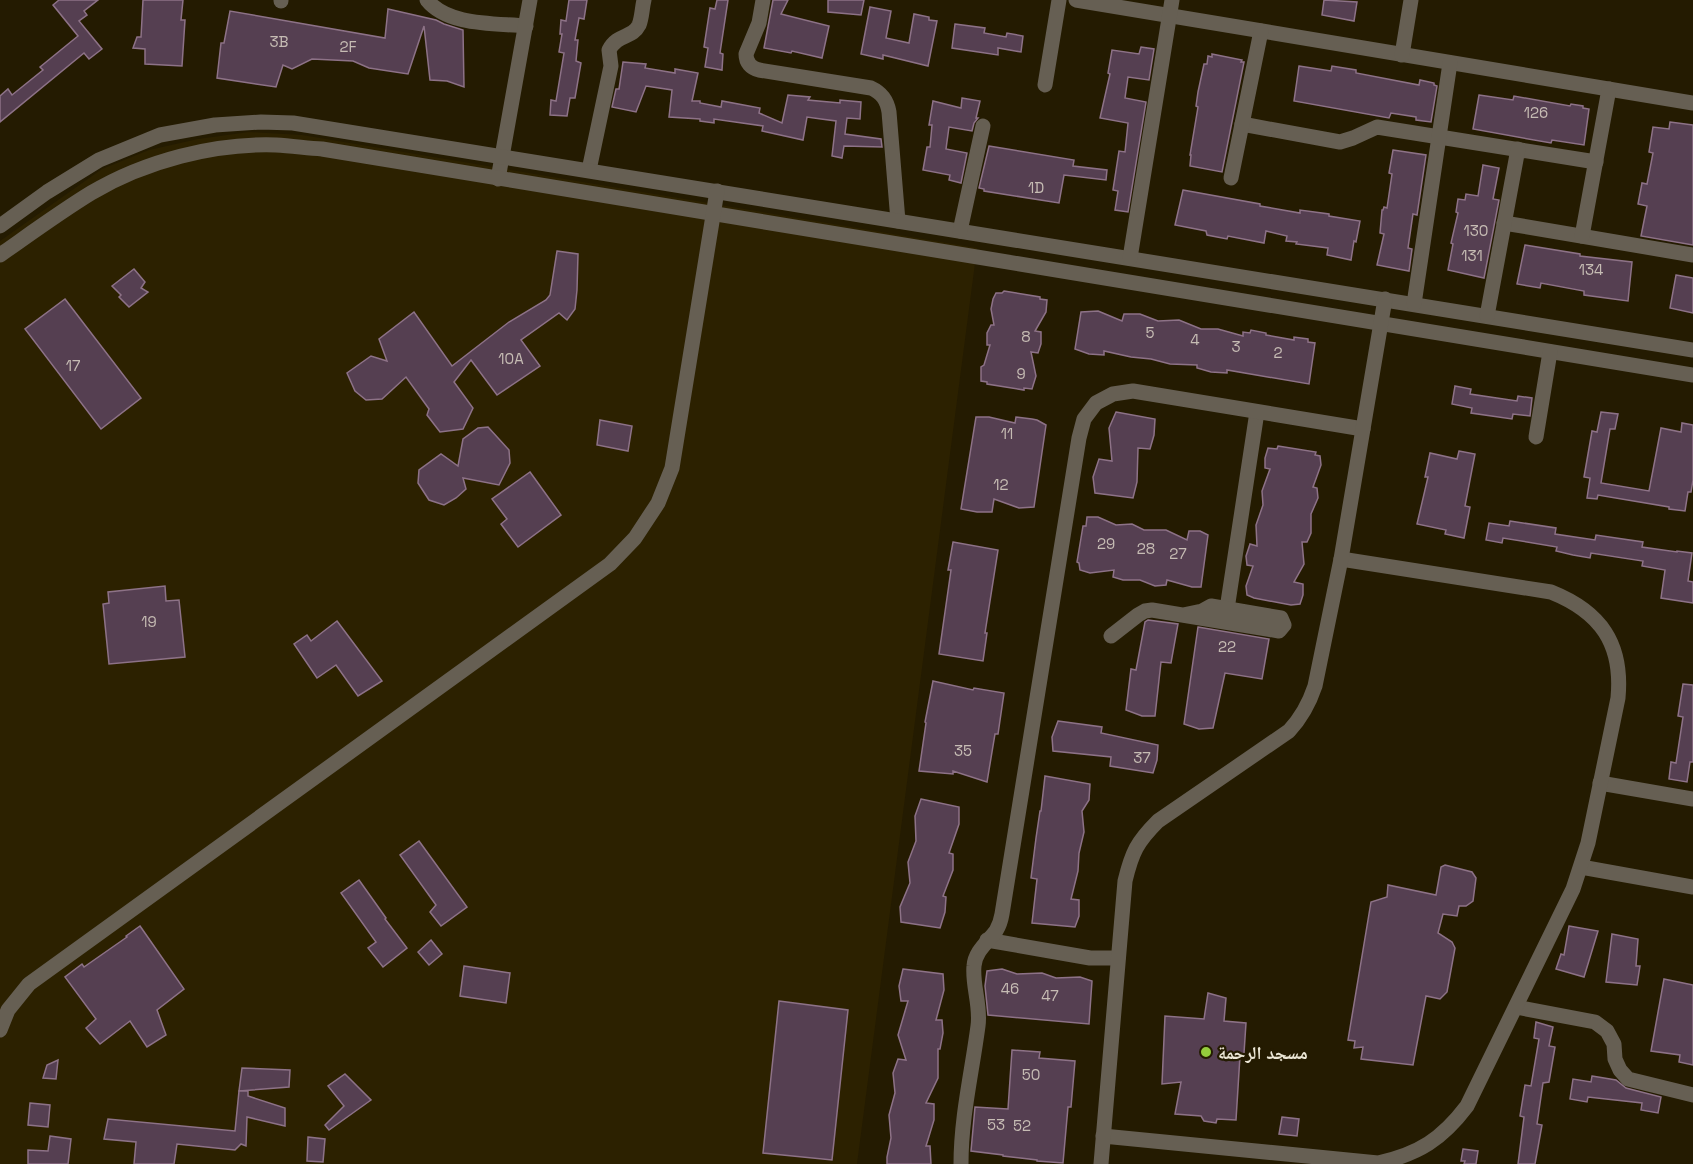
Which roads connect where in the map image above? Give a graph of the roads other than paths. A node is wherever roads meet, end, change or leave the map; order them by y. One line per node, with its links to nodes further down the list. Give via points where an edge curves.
1 (427, 0): 10 (street, via 454,18)
2 (530, 0): 10 (street)
3 (644, 0): 23 (street, via 637,28 618,39 609,50 611,66)
4 (763, 0): 28 (street, via 759,23 746,54 751,66 871,88 884,97 889,112)
5 (1059, 0): 14 (street)
6 (1076, 0): 9 (street)
7 (1172, 0): 9 (street)
8 (1411, 0): 12 (street)
9 (1169, 16): 11 (street); 35 (street)
10 (525, 26): 21 (street)
11 (1261, 31): 12 (street); 17 (street)
12 (1402, 55): 13 (street)
13 (1450, 63): 15 (street); 19 (street)
14 (1045, 85)
15 (1609, 89): 16 (street); 22 (street)
16 (1693, 104)
17 (1242, 124): 19 (street, via 1340,142 1377,127); 24 (street)
18 (983, 126): 31 (street)
19 (1439, 136): 20 (street); 37 (street)
20 (1518, 149): 22 (street); 29 (street)
21 (502, 156): 23 (street); 25 (street); 30 (street, via 293,123 215,125 160,135 99,160)
22 (1596, 162): 32 (street)
23 (589, 170): 26 (street)
24 (1232, 178)
25 (498, 179): 27 (street); 33 (street, via 322,149 275,145 227,147 135,171 93,192)
26 (717, 191): 27 (street); 28 (street)
27 (714, 214): 39 (street); 55 (street, via 672,468 658,503 635,538 610,564 29,984 8,1010)
28 (898, 221): 31 (street)
29 (1504, 224): 32 (street); 38 (street)
30 (0, 226)
31 (960, 231): 35 (street)
32 (1582, 236): 34 (street)
33 (0, 255)
34 (1693, 255)
35 (1130, 258): 36 (street)
36 (1385, 299): 37 (street); 39 (street)
37 (1414, 304): 38 (street)
38 (1487, 316): 40 (street)
39 (1381, 324): 41 (street); 44 (street)
40 (1693, 350)
41 (1550, 352): 42 (street); 45 (street)
42 (1693, 375)
43 (1257, 412): 44 (street); 47 (street, via 1236,615 1145,611); 52 (street, via 1133,391 1113,394 1096,404 1084,419 1002,914 1000,924)
44 (1363, 429): 46 (street)
45 (1536, 437)
46 (1341, 559): 48 (street, via 1551,592 1587,611 1612,644 1618,664 1618,698); 53 (street, via 1310,703 1289,731 1158,821 1142,837 1130,858 1125,881)
47 (1111, 636)
48 (1600, 783): 49 (street); 50 (street)
49 (1693, 799)
50 (1581, 867): 51 (street); 54 (street)
51 (1693, 887)
52 (987, 940): 53 (street, via 1090,958); 59 (street, via 974,965 979,1024 966,1100)
53 (1119, 958): 57 (street)
54 (1516, 1007): 56 (street, via 1595,1022 1607,1031 1614,1044 1615,1059 1628,1079); 58 (street, via 1467,1106 1454,1124 1419,1150)
55 (0, 1030)
56 (1693, 1095)
57 (1103, 1136): 58 (street); 60 (street)
58 (1378, 1163)
59 (961, 1164)
60 (1101, 1164)

